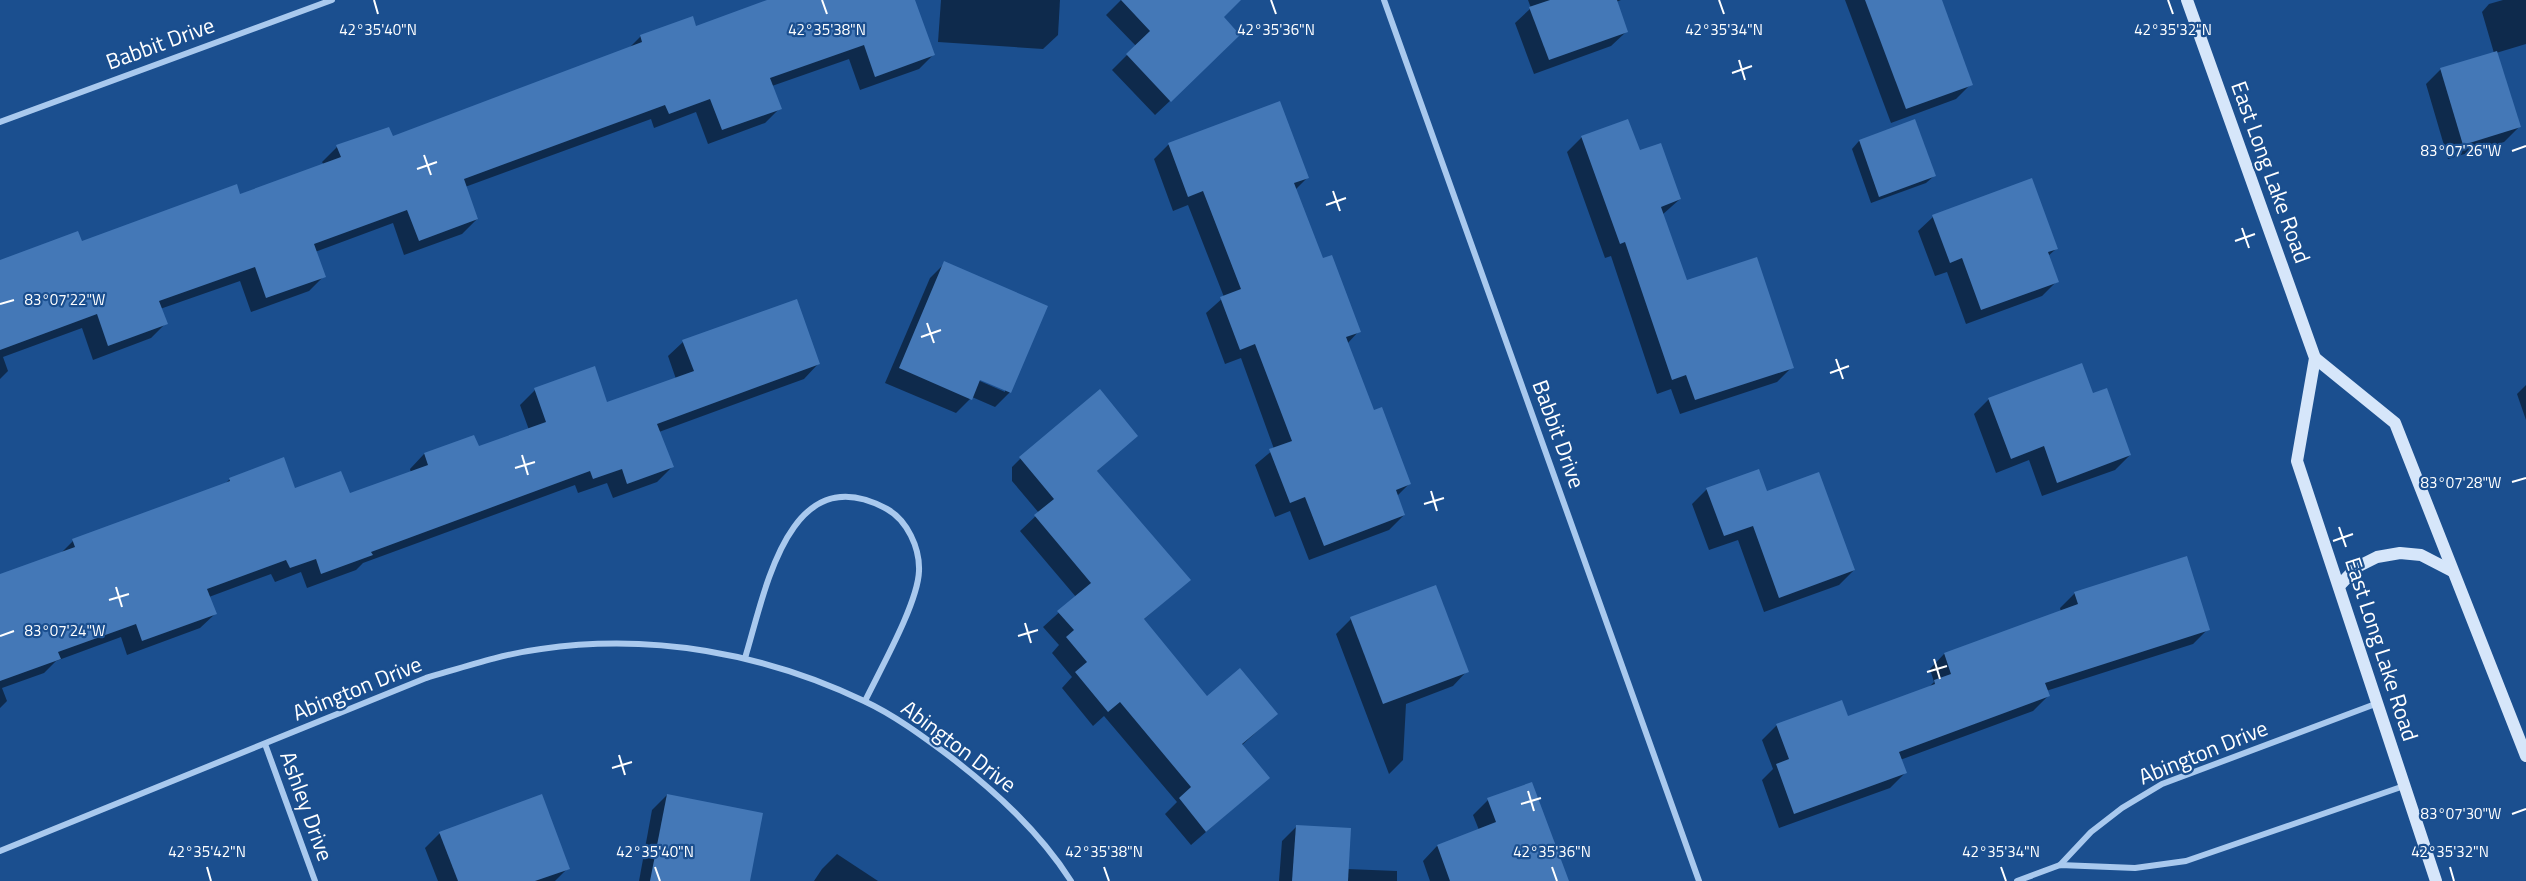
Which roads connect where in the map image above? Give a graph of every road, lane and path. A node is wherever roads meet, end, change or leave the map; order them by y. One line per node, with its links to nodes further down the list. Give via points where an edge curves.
1 (333, 0): 4 (street, Babbit Drive)
2 (1384, 0): 18 (street, Babbit Drive)
3 (2187, 0): 5 (main road, East Long Lake Road)
4 (0, 122)
5 (2315, 358): 6 (main road, via 2395,423); 7 (main road, East Long Lake Road, via 2297,461)
6 (2452, 571): 7 (main road, via 2421,555 2400,553 2378,557 2357,567); 12 (main road)
7 (2339, 586): 10 (main road, East Long Lake Road)
8 (745, 658): 9 (street, Abington Drive); 9 (street, via 783,541 797,521 812,507 833,497 875,503 893,512 908,530 917,550 920,571 916,592); 11 (street, Abington Drive, via 687,647 610,644 541,649 426,678)
9 (865, 701): 17 (street, Abington Drive, via 909,726 985,783 1023,819)
10 (2378, 703): 13 (main road, East Long Lake Road); 15 (street, Abington Drive, via 2162,784 2091,832)
11 (265, 744): 14 (street, Abington Drive); 16 (street, Ashley Drive)
12 (2526, 756)
13 (2404, 786): 15 (street, Abington Drive, via 2186,861 2135,868); 20 (main road, East Long Lake Road)
14 (0, 851)
15 (2060, 865): 19 (street, Abington Drive)
16 (315, 881)
17 (1071, 881)
18 (1700, 881)
19 (2017, 881)
20 (2436, 881)

